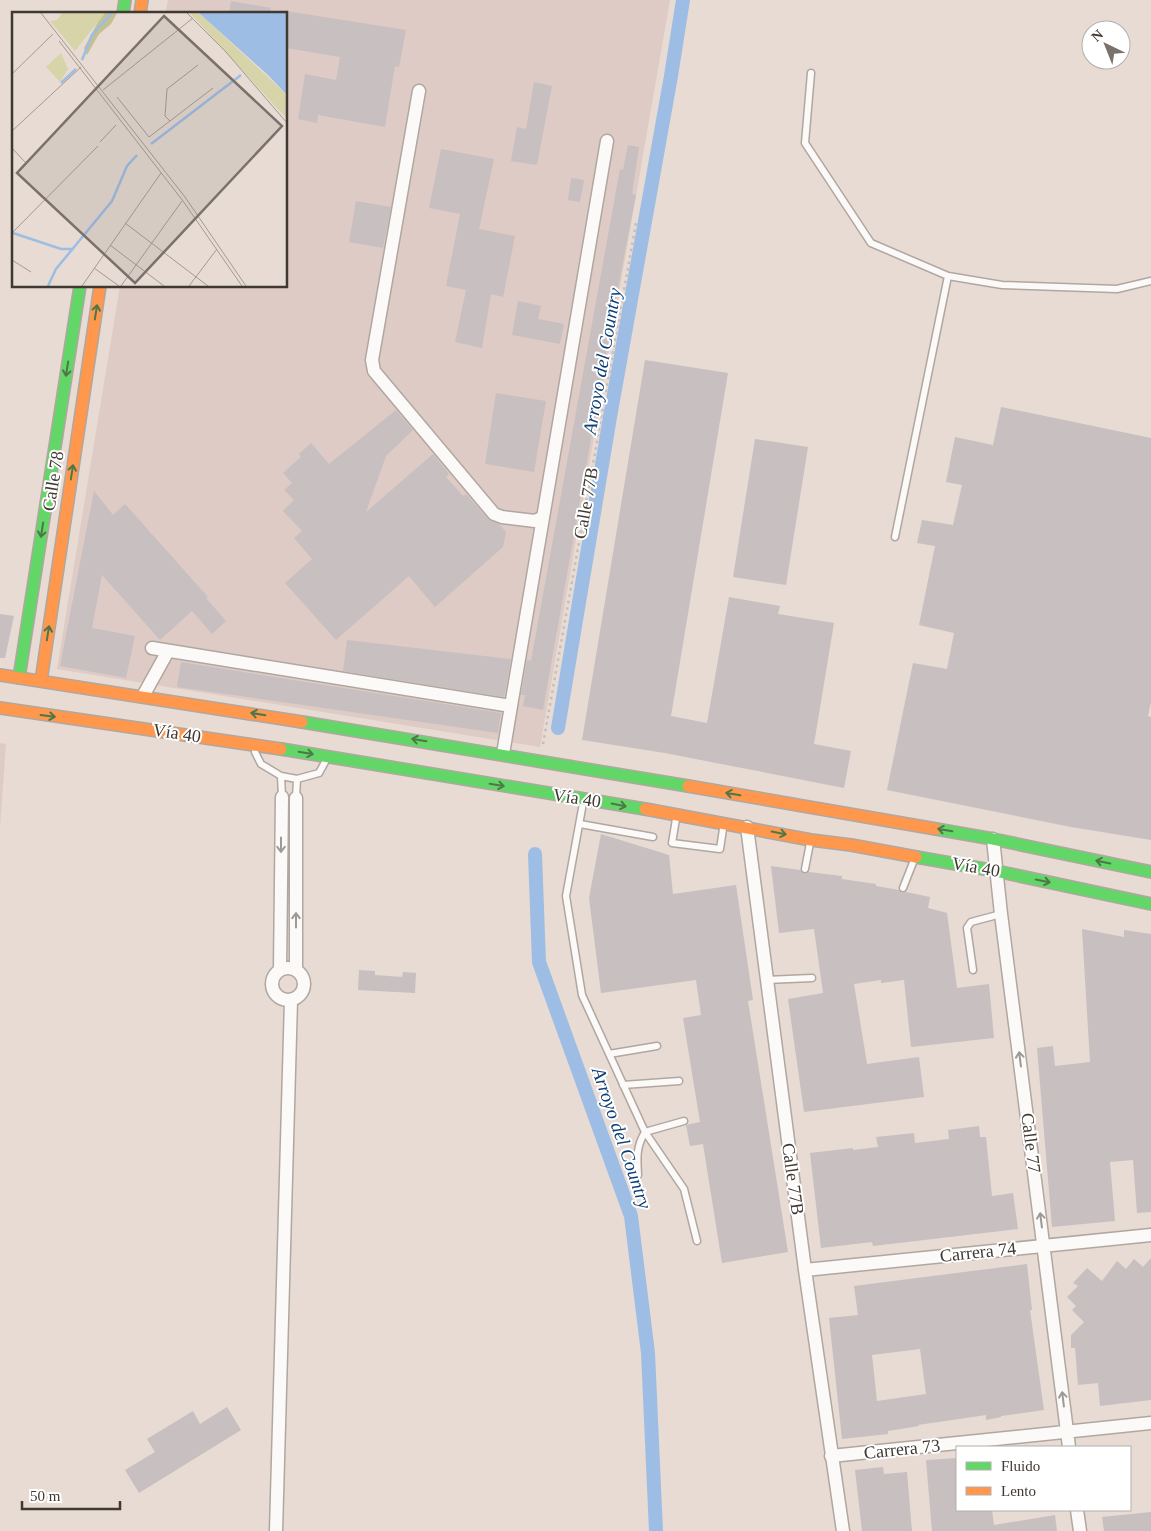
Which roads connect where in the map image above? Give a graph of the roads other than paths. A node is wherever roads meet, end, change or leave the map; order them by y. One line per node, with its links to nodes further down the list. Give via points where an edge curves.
1 (811, 73): 4 (lane, via 805,143 871,243)
2 (419, 91): 8 (street, via 372,367 494,514 535,521)
3 (607, 141): 8 (street)
4 (948, 276): 5 (lane, via 1002,285 1117,289); 9 (lane)
5 (1151, 281)
6 (80, 288): 13 (main road, Calle 78, one-way to 13)
7 (100, 288): 14 (main road, Calle 78, one-way to 7)
8 (543, 517): 16 (street)
9 (894, 537)
10 (152, 648): 11 (street)
11 (168, 651): 15 (street, Vía 40); 16 (street)
12 (0, 675): 13 (main road, Vía 40)
13 (19, 678): 14 (main road, Vía 40)
14 (40, 681): 15 (main road, Vía 40)
15 (143, 696): 18 (main road); 20 (main road, Vía 40, one-way to 15)
16 (511, 706): 21 (street)
17 (0, 708): 18 (main road, Vía 40, one-way to 18)
18 (138, 719): 19 (main road, Vía 40)
19 (250, 744): 22 (main road, Vía 40, one-way to 22); 24 (lane, via 261,764)
20 (467, 748): 21 (main road, Vía 40); 23 (main road)
21 (504, 748): 33 (main road, Vía 40, one-way to 21)
22 (328, 757): 23 (main road, Vía 40); 25 (lane, via 319,773)
23 (463, 771): 28 (main road, Vía 40, one-way to 28)
24 (280, 776): 25 (lane); 26 (lane)
25 (297, 779): 27 (lane)
26 (282, 797): 44 (street, one-way to 44)
27 (296, 798): 45 (street, one-way to 27)
28 (584, 798): 29 (main road, Vía 40, one-way to 29); 31 (lane)
29 (676, 816): 30 (main road, Vía 40); 30 (lane, via 672,843 720,849)
30 (724, 823): 32 (main road, Vía 40)
31 (580, 824): 34 (lane); 51 (lane, via 566,896 582,996)
32 (747, 827): 36 (main road, Vía 40, one-way to 36); 48 (street, Calle 77B)
33 (854, 830): 35 (main road, Vía 40, one-way to 33); 36 (main road, Vía 40); 37 (main road, Vía 40)
34 (653, 837)
35 (993, 839): 39 (street, Calle 77); 40 (main road, Vía 40, one-way to 35)
36 (811, 840): 38 (lane)
37 (915, 856): 39 (main road, Vía 40); 41 (lane)
38 (805, 870)
39 (996, 871): 42 (main road, Vía 40, one-way to 42); 43 (street, Calle 77)
40 (1151, 872)
41 (903, 888)
42 (1151, 904)
43 (1001, 914): 46 (lane, via 971,922 967,928); 59 (street, Calle 77, one-way to 43)
44 (280, 969): 45 (street); 49 (street, via 273,977 272,987 276,996)
45 (296, 969): 49 (street, via 303,976 305,986 300,996)
46 (973, 970)
47 (812, 978): 48 (lane)
48 (766, 980): 60 (street, Calle 77B)
49 (291, 1000): 66 (street)
50 (658, 1046): 51 (lane)
51 (609, 1054): 53 (lane)
52 (679, 1081): 53 (lane)
53 (623, 1085): 55 (lane)
54 (684, 1121): 55 (lane)
55 (644, 1132): 56 (lane, via 636,1152); 58 (lane, via 681,1182)
56 (638, 1175)
57 (1151, 1235): 59 (street, Carrera 74)
58 (697, 1241)
59 (1044, 1245): 60 (street, Carrera 74); 62 (street, Calle 77, one-way to 59)
60 (805, 1270): 64 (street, Calle 77B)
61 (1151, 1423): 62 (street, Carrera 73)
62 (1067, 1432): 63 (street, Calle 77); 64 (street, Carrera 73)
63 (1069, 1446)
64 (831, 1456): 67 (street, Calle 77B)
65 (1078, 1511): 68 (street)
66 (276, 1531)
67 (843, 1531)
68 (1080, 1531)

